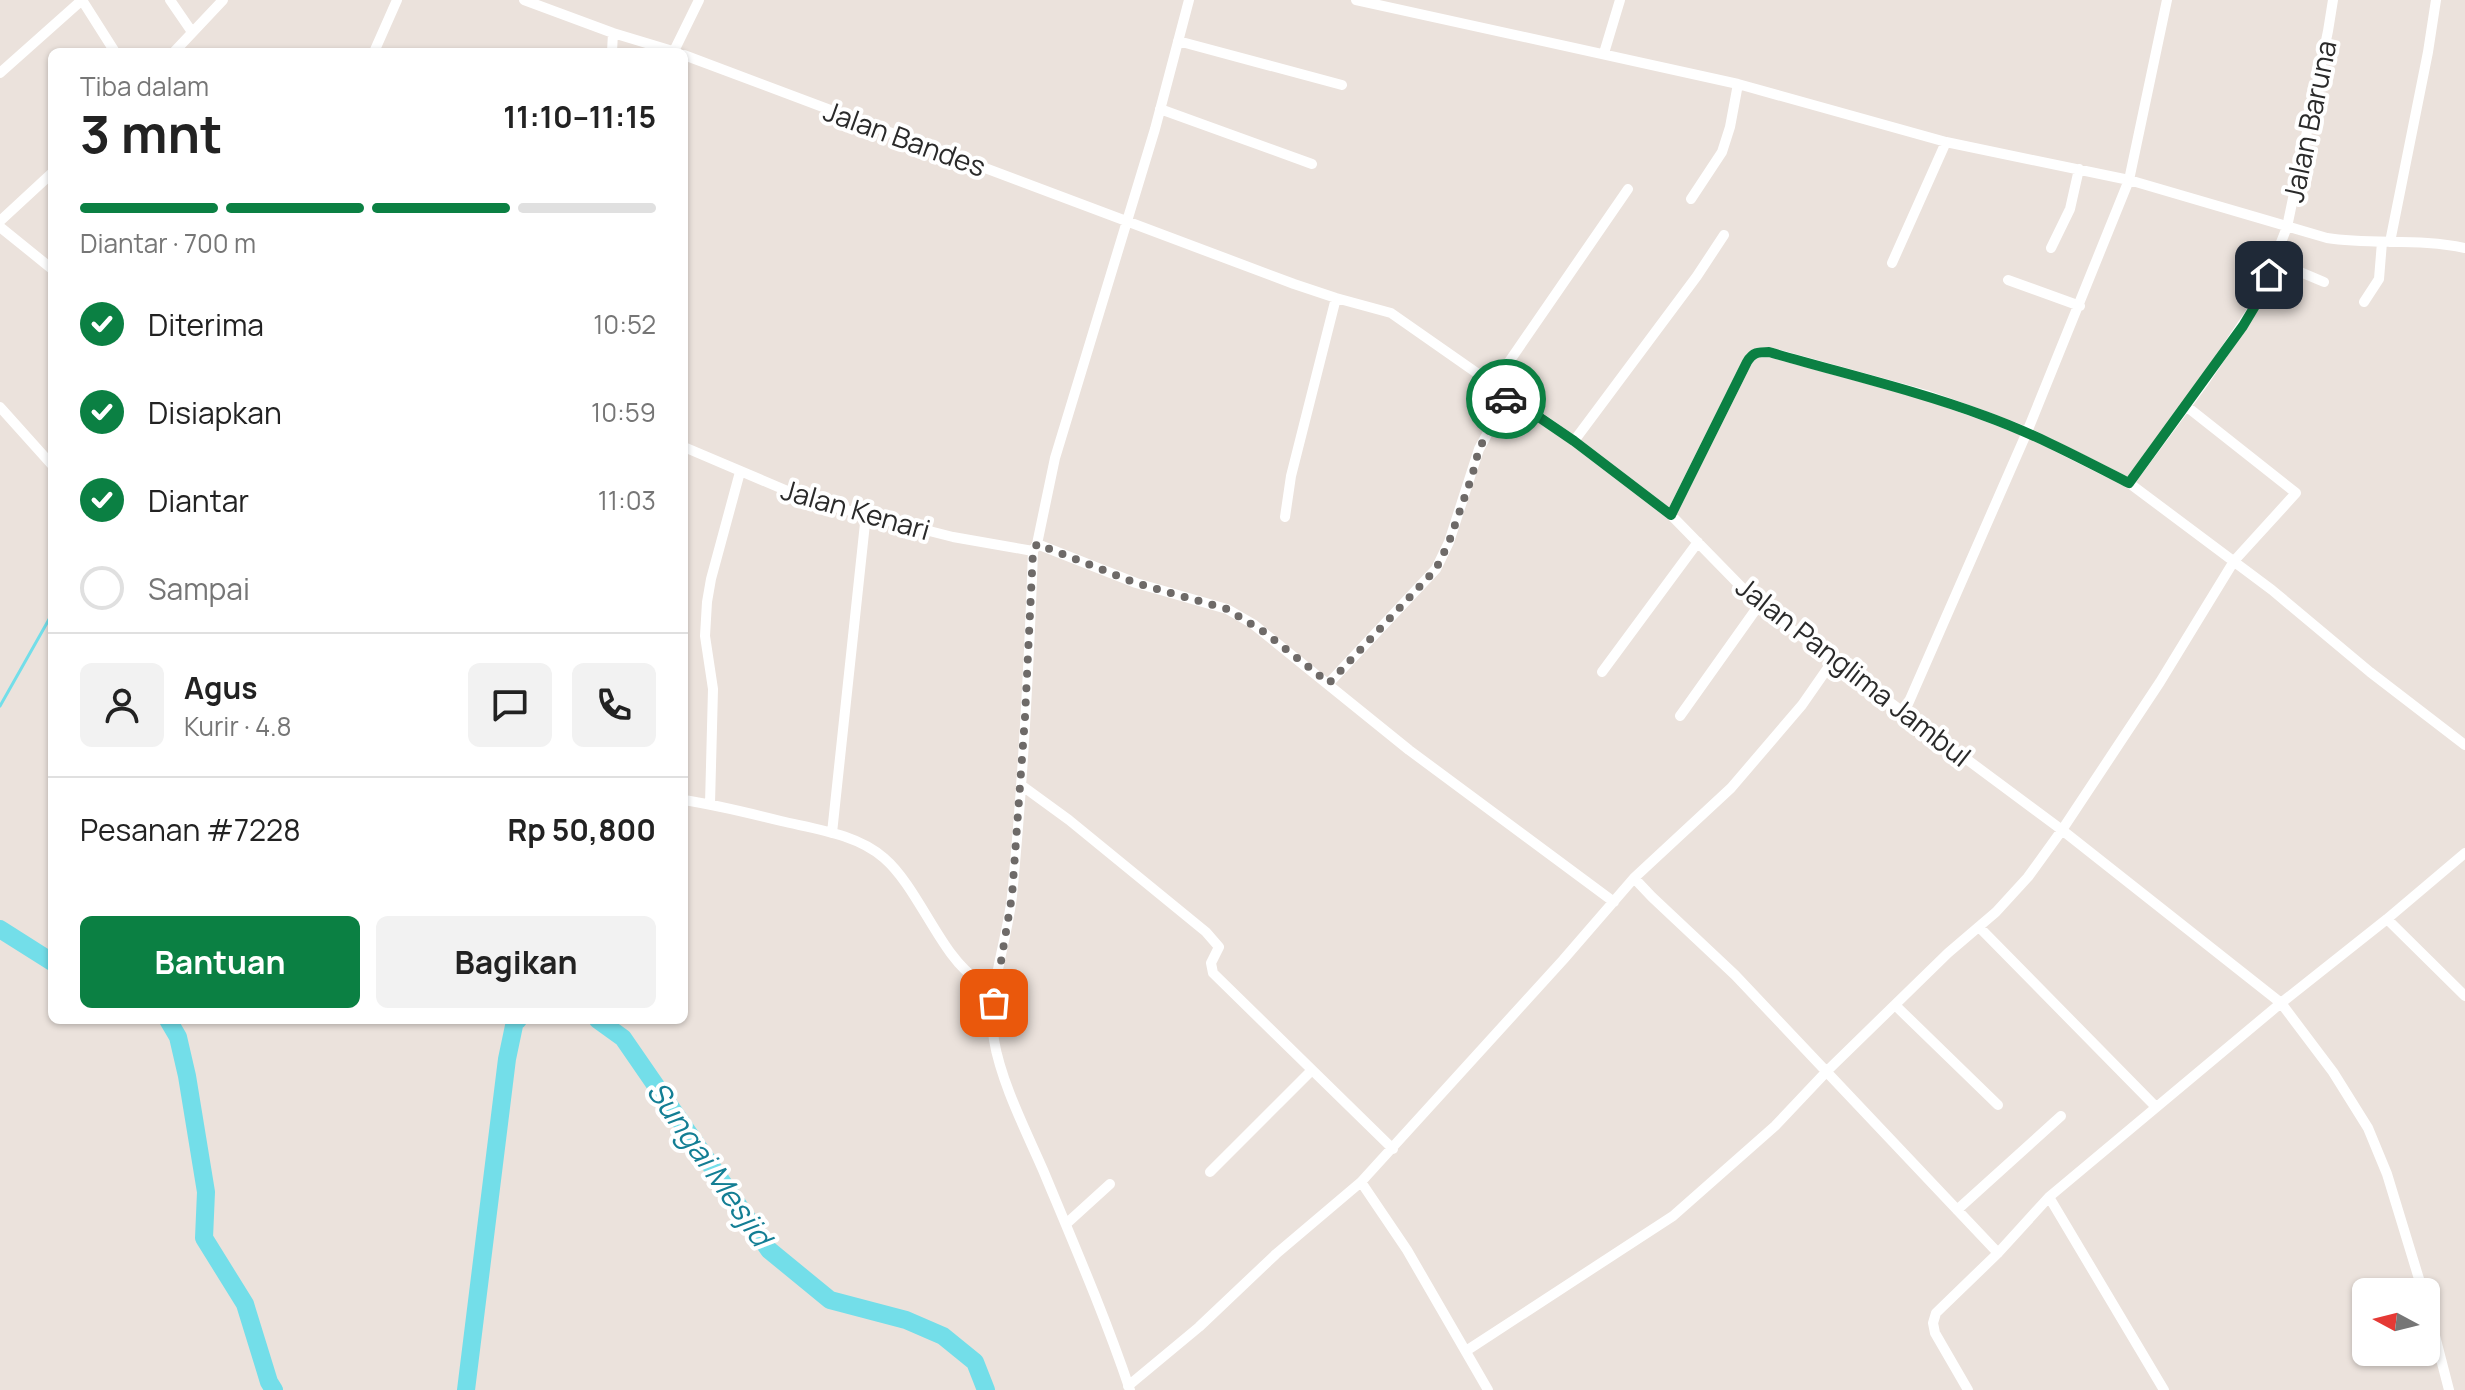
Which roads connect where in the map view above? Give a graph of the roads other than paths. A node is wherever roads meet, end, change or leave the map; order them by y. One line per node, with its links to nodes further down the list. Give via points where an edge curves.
1 (82, 0): 16 (street); 24 (street)
2 (170, 0): 13 (street)
3 (223, 0): 13 (street)
4 (397, 0): 18 (street)
5 (524, 0): 14 (street)
6 (699, 0): 21 (street)
7 (1189, 0): 15 (street)
8 (1356, 0): 22 (street)
9 (1620, 0): 22 (street)
10 (2167, 0): 32 (street)
11 (2333, 0): 38 (street, Jalan Baruna)
12 (2436, 0): 40 (street)
13 (192, 32): 17 (street)
14 (613, 33): 19 (street); 20 (street)
15 (1178, 41): 26 (street); 27 (street)
16 (112, 48)
17 (178, 48)
18 (376, 48)
19 (612, 48)
20 (662, 48)
21 (677, 48)
22 (1604, 53): 25 (street)
23 (688, 57): 36 (street, Jalan Bandes)
24 (0, 73)
25 (1738, 84): 28 (street); 34 (street, via 1722,152)
26 (1342, 85)
27 (1160, 109): 29 (street); 36 (street)
28 (1946, 142): 30 (street); 44 (street)
29 (1312, 164)
30 (2079, 169): 32 (street); 41 (street, via 2070,209)
31 (48, 177): 35 (street)
32 (2129, 180): 38 (street); 50 (street)
33 (1628, 189): 51 (street)
34 (1691, 199)
35 (0, 221)
36 (1127, 221): 48 (street, Jalan Panglima Jambul); 65 (street, via 1055,458)
37 (0, 227): 45 (street)
38 (2287, 227): 40 (street, via 2352,242); 43 (street, Jalan Baruna)
39 (1724, 235): 56 (street)
40 (2386, 242): 42 (street); 49 (street, via 2379,276)
41 (2051, 248)
42 (2465, 248)
43 (2274, 261): 47 (street); 53 (street, Jalan Baruna, via 2252,312)
44 (1892, 263)
45 (48, 266)
46 (2008, 280): 50 (street)
47 (2324, 282)
48 (1336, 298): 51 (street, Jalan Panglima Jambul, via 1391,313); 63 (street)
49 (2364, 302)
50 (2080, 306): 55 (street)
51 (1493, 385): 52 (street, Jalan Panglima Jambul)
52 (1508, 396): 56 (street, Jalan Panglima Jambul); 70 (street, via 1479,449 1436,569)
53 (2186, 406): 60 (street, Jalan Baruna); 66 (street, via 2296,493)
54 (0, 407): 58 (street)
55 (2027, 432): 60 (street); 62 (street, via 1926,395 1757,352 1747,362); 71 (street)
56 (1574, 441): 62 (street, Jalan Panglima Jambul)
57 (688, 449): 59 (street, Jalan Kenari)
58 (48, 461)
59 (740, 472): 61 (street, Jalan Kenari, via 811,501); 76 (street, via 707,602 705,636 713,689)
60 (2129, 483): 66 (street)
61 (866, 514): 65 (street, Jalan Kenari, via 953,537); 78 (street)
62 (1671, 515): 64 (street, Jalan Panglima Jambul)
63 (1285, 517)
64 (1698, 542): 67 (street, Jalan Panglima Jambul); 69 (street)
65 (1035, 548): 70 (street, Jalan Kenari, via 1227,609); 74 (street)
66 (2234, 561): 73 (street); 77 (street)
67 (1759, 605): 68 (street, Jalan Panglima Jambul); 72 (street)
68 (1834, 659): 71 (street, Jalan Panglima Jambul); 80 (street, via 1742,776)
69 (1602, 672)
70 (1329, 683): 81 (street, Jalan Kenari, via 1409,750)
71 (1904, 713): 77 (street, Jalan Panglima Jambul)
72 (1680, 716)
73 (2465, 745)
74 (1021, 785): 84 (street, via 1007,934); 88 (street, via 1219,944 1210,965 1213,973)
75 (688, 801): 76 (street)
76 (710, 804): 78 (street)
77 (2062, 830): 83 (street, via 2028,877); 86 (street, Jalan Panglima Jambul)
78 (832, 833): 84 (street, via 886,859 959,963 978,980)
79 (2465, 853): 82 (street)
80 (1634, 878): 81 (street); 89 (street)
81 (1614, 902): 93 (street)
82 (2387, 919): 85 (street); 86 (street)
83 (1979, 927): 87 (street); 91 (street)
84 (995, 986): 99 (street, via 994,1041)
85 (2465, 996)
86 (2281, 1003): 91 (street); 101 (street, Jalan Panglima Jambul, via 2368,1128)
87 (1895, 1005): 89 (street); 90 (street)
88 (1311, 1071): 93 (street); 94 (street)
89 (1827, 1071): 98 (street); 102 (street, via 1775,1126 1673,1216)
90 (1998, 1105)
91 (2156, 1107): 97 (street)
92 (2061, 1116): 98 (street)
93 (1393, 1149): 95 (street)
94 (1210, 1172)
95 (1361, 1182): 102 (street); 104 (street)
96 (1110, 1184): 99 (street)
97 (2049, 1197): 100 (street); 107 (street)
98 (1957, 1210): 100 (street)
99 (1066, 1224): 104 (street)
100 (1998, 1253): 106 (street, via 1936,1313 1933,1323)
101 (2419, 1278)
102 (1466, 1351): 105 (street)
103 (2440, 1355): 108 (street)
104 (1129, 1388)
105 (1488, 1390)
106 (1968, 1390)
107 (2164, 1390)
108 (2449, 1390)

